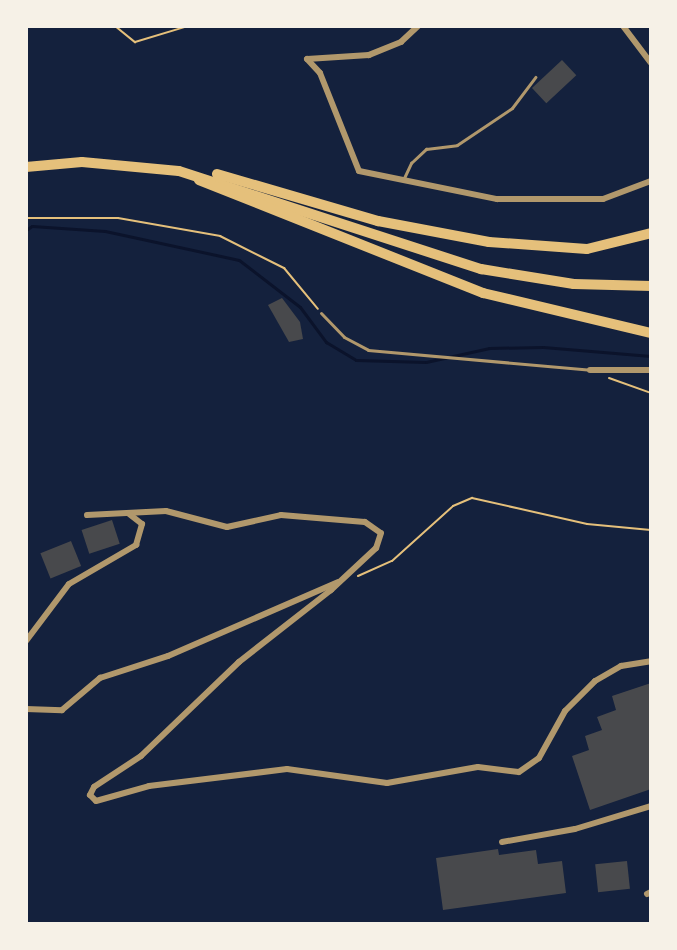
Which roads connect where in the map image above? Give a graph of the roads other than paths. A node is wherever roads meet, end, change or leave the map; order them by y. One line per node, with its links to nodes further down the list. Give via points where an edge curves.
1 (418, 26): 8 (street, via 401,42 369,55 307,59 320,73 359,171)
2 (623, 26): 3 (street)
3 (651, 63)
4 (535, 77): 8 (lane, via 512,108 485,128 457,145 426,149 411,163)
5 (26, 167): 6 (highway, via 106,163)
6 (179, 171): 9 (highway, via 232,176 378,221 526,247 587,249); 10 (highway, via 481,269 574,284); 12 (highway, via 468,288)
7 (651, 181): 8 (street, via 603,199 497,199)
8 (403, 182)
9 (651, 233)
10 (651, 286)
11 (321, 313): 13 (lane, via 355,345)
12 (651, 333)
13 (590, 370): 14 (street)
14 (651, 370)
15 (129, 514): 16 (street); 17 (street, via 166,511 227,527 281,515 376,527 381,533 376,548); 18 (street, via 142,524 136,545 69,584)
16 (87, 515)
17 (338, 582): 19 (street, via 229,671 141,756 94,787 91,798 107,801 149,786 287,769 387,783 478,767 519,772 539,758 565,711 595,681 621,666); 20 (street, via 150,664 100,678 62,710)
18 (26, 641)
19 (651, 661)
20 (26, 709)
21 (651, 806): 22 (street, via 575,829)
22 (502, 842)

